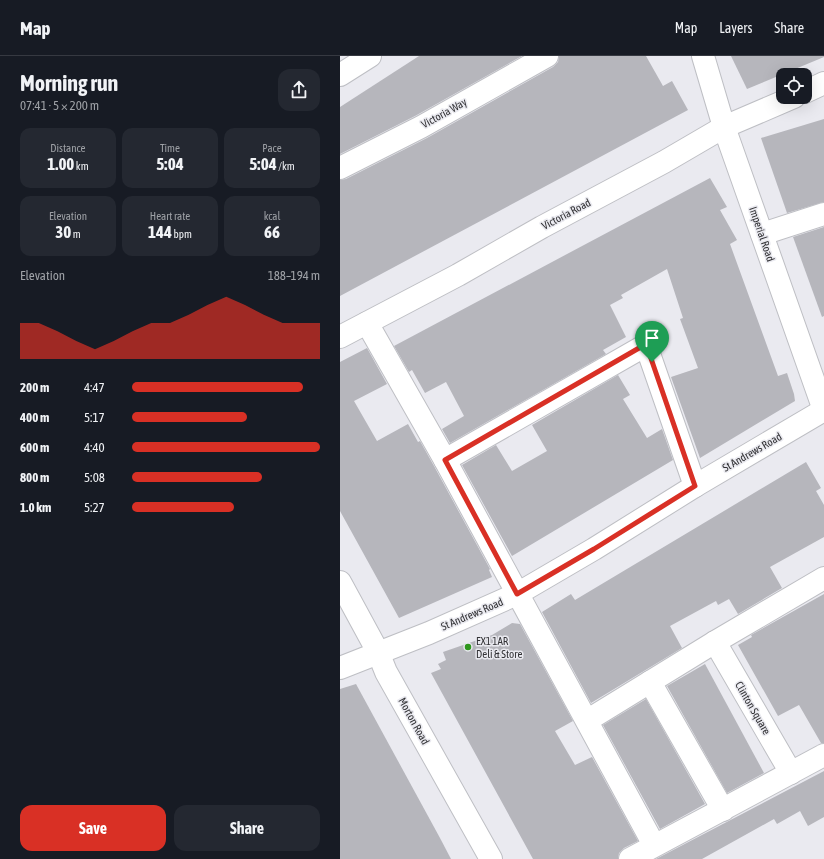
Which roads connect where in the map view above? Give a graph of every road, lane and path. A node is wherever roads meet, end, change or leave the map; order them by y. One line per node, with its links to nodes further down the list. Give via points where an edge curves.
1 (370, 56): 4 (street)
2 (547, 56): 9 (street, Victoria Way, via 421,127)
3 (704, 56): 8 (street, Imperial Road)
4 (340, 75)
5 (824, 83): 6 (street)
6 (812, 89)
7 (778, 104): 8 (street, Victoria Road)
8 (724, 127): 11 (street, Imperial Road); 12 (street, Victoria Road)
9 (340, 168)
10 (824, 214): 11 (street)
11 (762, 234): 14 (street, Imperial Road)
12 (367, 323): 13 (street, Victoria Road); 15 (street)
13 (340, 337)
14 (824, 410): 16 (street, St Andrews Road)
15 (445, 460): 16 (street, via 646,344); 19 (street)
16 (695, 486): 19 (street, St Andrews Road)
17 (824, 578): 20 (street)
18 (340, 582): 21 (street, Morton Road)
19 (517, 594): 21 (street, St Andrews Road); 24 (street)
20 (715, 642): 23 (street); 26 (street, Clinton Square)
21 (378, 652): 22 (street, St Andrews Road); 29 (street, Morton Road, via 386,672)
22 (340, 668)
23 (650, 682): 24 (street); 27 (street)
24 (588, 720): 28 (street)
25 (824, 755): 26 (street)
26 (791, 773): 27 (street)
27 (723, 810): 28 (street)
28 (654, 845): 30 (street)
29 (491, 859)
30 (630, 859)

